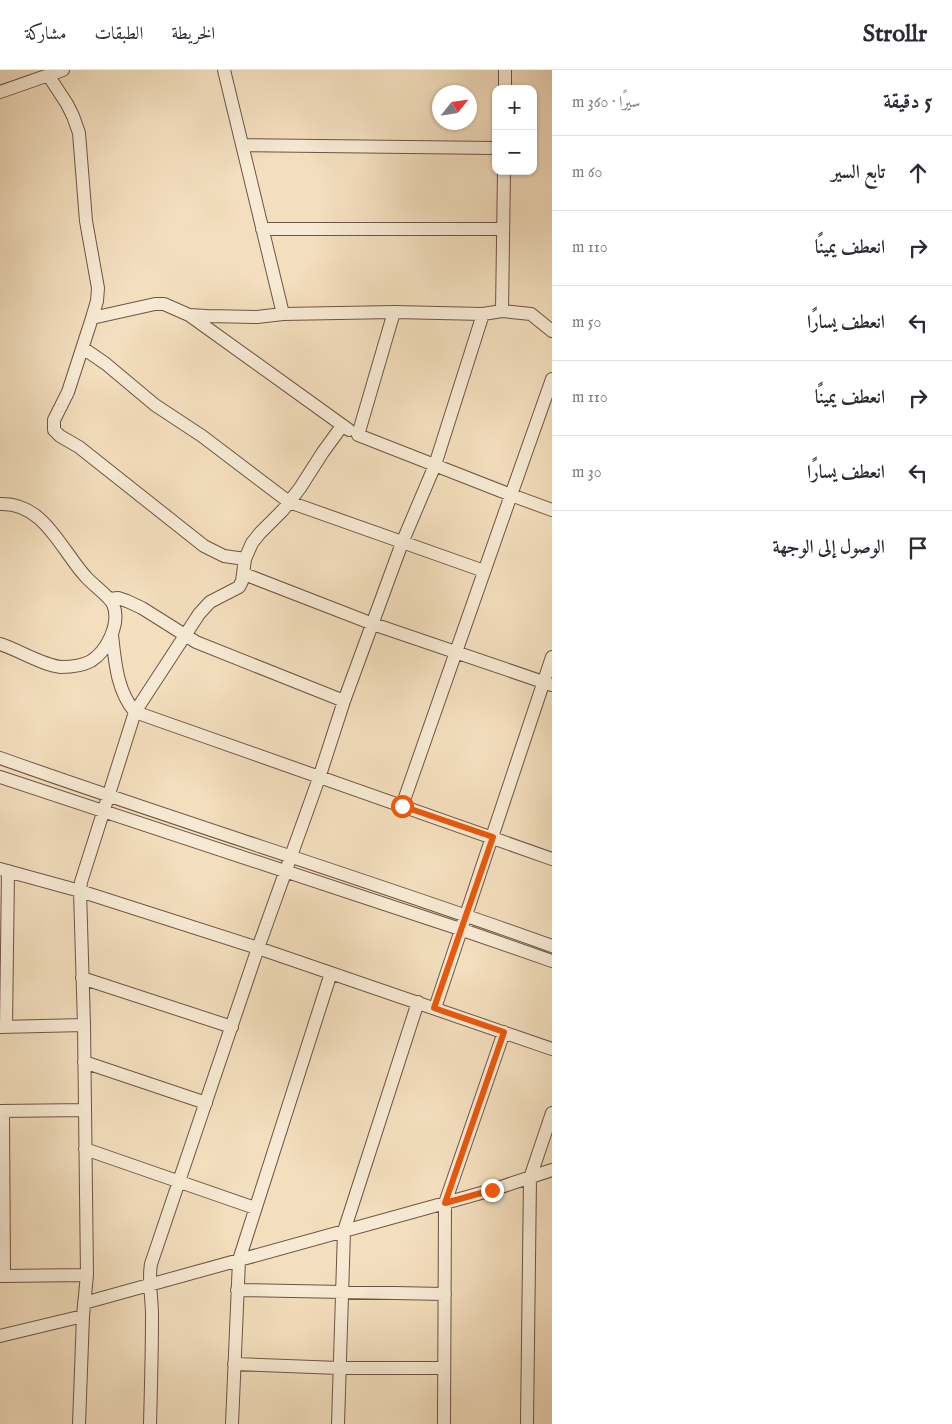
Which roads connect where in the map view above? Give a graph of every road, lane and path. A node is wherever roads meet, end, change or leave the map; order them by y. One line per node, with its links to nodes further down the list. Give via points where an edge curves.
1 (63, 70): 4 (street)
2 (224, 70): 7 (street)
3 (505, 70): 5 (street)
4 (48, 75): 6 (street); 17 (street, via 68,104 79,134 86,221 98,288)
5 (505, 85)
6 (0, 92)
7 (242, 145): 8 (street); 10 (street)
8 (492, 148)
9 (504, 175): 11 (street)
10 (262, 229): 11 (street); 14 (street)
11 (503, 229): 12 (street)
12 (502, 311): 15 (street); 18 (street, via 531,314)
13 (394, 312): 14 (street); 15 (street); 22 (street)
14 (283, 314): 16 (street, via 256,317)
15 (483, 314): 23 (street)
16 (189, 315): 17 (street, via 164,304 155,304); 21 (street)
17 (92, 318): 19 (street)
18 (552, 331)
19 (83, 348): 25 (street); 29 (street, via 68,392 54,420 54,430 204,546 224,556)
20 (552, 379): 24 (street)
21 (342, 426): 22 (street); 25 (street)
22 (358, 435): 23 (street)
23 (435, 465): 24 (street); 28 (street)
24 (511, 496): 27 (street); 30 (street)
25 (289, 502): 28 (street); 29 (street, via 260,533)
26 (0, 504): 32 (street, via 24,508 43,521 85,576)
27 (552, 510)
28 (402, 543): 30 (street); 33 (street)
29 (245, 559): 31 (street)
30 (484, 571): 37 (street)
31 (244, 574): 33 (street); 35 (street, via 239,586 210,602)
32 (109, 599): 34 (street, via 116,615); 35 (street, via 118,598 142,608)
33 (373, 624): 37 (street); 40 (street)
34 (112, 635): 36 (street, via 91,661 69,667 58,667); 41 (street, via 119,678 128,704)
35 (186, 636): 40 (street); 41 (street)
36 (1, 646)
37 (457, 652): 39 (street); 46 (street)
38 (552, 657): 39 (street)
39 (548, 683): 48 (street)
40 (344, 701): 44 (street)
41 (135, 712): 44 (street); 45 (street)
42 (0, 758): 45 (street)
43 (0, 777): 47 (street)
44 (319, 778): 46 (street); 49 (street)
45 (108, 796): 47 (street); 49 (street)
46 (402, 806): 48 (street)
47 (103, 812): 52 (street); 54 (street)
48 (493, 837): 50 (street); 55 (street)
49 (291, 855): 52 (street); 55 (street)
50 (552, 859)
51 (4, 870): 53 (street); 54 (street)
52 (286, 872): 56 (street); 58 (street)
53 (4, 887): 65 (street)
54 (80, 891): 58 (street); 61 (street)
55 (466, 915): 56 (street); 57 (street)
56 (460, 929): 59 (street); 63 (street)
57 (552, 946)
58 (258, 948): 60 (street); 66 (street)
59 (552, 961)
60 (332, 973): 62 (street); 79 (street)
61 (82, 978): 64 (street); 66 (street)
62 (418, 1002): 63 (street); 80 (street)
63 (434, 1008): 67 (street)
64 (84, 1025): 65 (street); 69 (street)
65 (3, 1027)
66 (232, 1027): 70 (street)
67 (504, 1032): 68 (street); 78 (street)
68 (552, 1049)
69 (84, 1062): 70 (street); 71 (street)
70 (206, 1103): 77 (street)
71 (85, 1110): 72 (street); 74 (street)
72 (1, 1111): 83 (street)
73 (552, 1113): 76 (street)
74 (85, 1149): 77 (street); 82 (street)
75 (552, 1170): 76 (street)
76 (530, 1178): 78 (street); 99 (street)
77 (179, 1180): 79 (street); 84 (street, via 151,1264)
78 (445, 1203): 80 (street); 87 (street)
79 (255, 1208): 81 (street)
80 (344, 1231): 81 (street); 86 (street)
81 (239, 1260): 84 (street); 85 (street)
82 (87, 1275): 83 (street); 88 (street)
83 (2, 1276)
84 (150, 1284): 88 (street); 95 (street)
85 (238, 1290): 86 (street); 91 (street)
86 (342, 1292): 87 (street); 92 (street)
87 (445, 1294): 93 (street)
88 (84, 1303): 89 (street)
89 (82, 1316): 90 (street); 94 (street)
90 (0, 1336)
91 (234, 1364): 92 (street); 96 (street)
92 (340, 1368): 93 (street); 97 (street)
93 (444, 1368): 98 (street)
94 (79, 1424)
95 (150, 1424)
96 (232, 1424)
97 (338, 1424)
98 (444, 1424)
99 (527, 1424)

